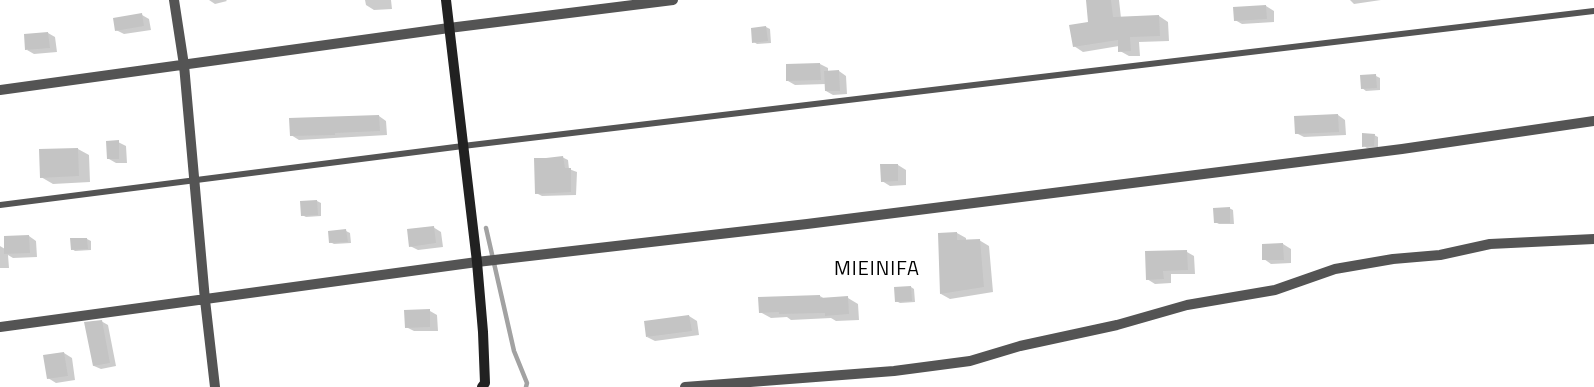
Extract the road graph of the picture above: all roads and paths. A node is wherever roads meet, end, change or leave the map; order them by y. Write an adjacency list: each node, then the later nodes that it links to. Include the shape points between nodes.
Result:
1 (174, 0): 6 (street)
2 (446, 0): 5 (street)
3 (673, 0): 5 (street)
4 (1594, 11): 9 (lane)
5 (449, 28): 6 (street); 9 (street)
6 (184, 65): 7 (street); 10 (street)
7 (0, 90)
8 (1594, 121): 13 (street, via 1373,153)
9 (463, 146): 10 (lane); 13 (street)
10 (194, 179): 11 (lane); 14 (street)
11 (0, 205)
12 (1594, 239): 18 (street, via 1490,244 1440,255 1335,269 1275,290 1187,305 970,361 894,371)
13 (477, 262): 14 (street); 17 (street, via 483,332 485,383)
14 (205, 300): 15 (street); 16 (street)
15 (0, 328)
16 (215, 387)
17 (482, 387)
18 (685, 387)

